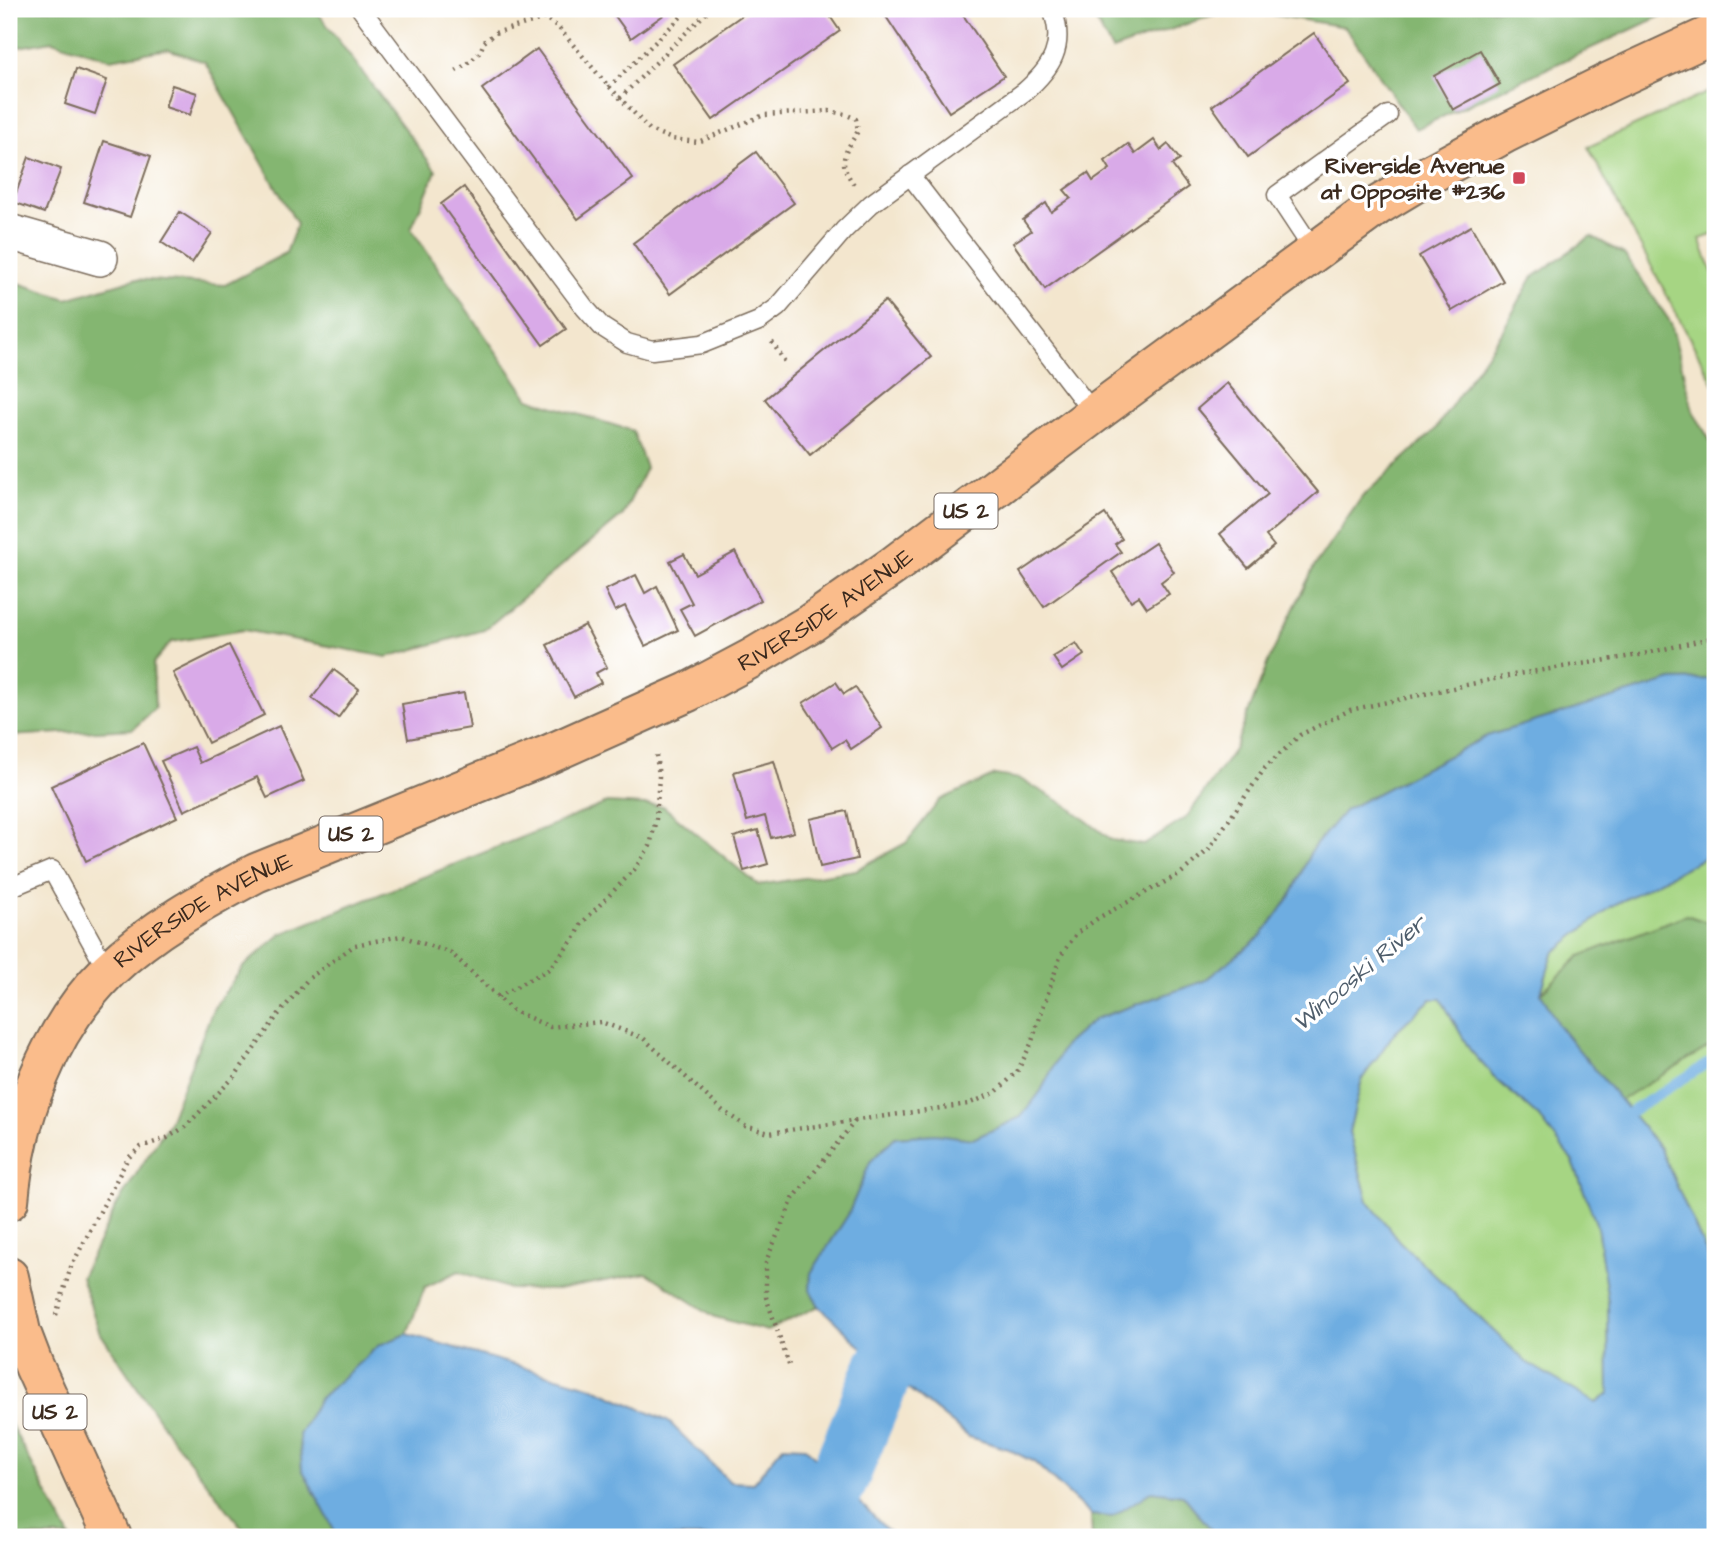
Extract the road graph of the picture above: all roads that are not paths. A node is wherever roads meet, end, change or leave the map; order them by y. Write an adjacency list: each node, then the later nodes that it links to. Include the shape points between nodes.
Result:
1 (361, 9): 5 (lane, via 585,308 602,327 652,350 702,344 759,321 778,307 871,204)
2 (1052, 9): 5 (lane, via 1059,38 1042,77)
3 (1715, 33): 7 (main road, RIVERSIDE AVENUE / US 2, via 1432,173)
4 (1388, 114): 7 (lane, via 1277,195)
5 (910, 176): 9 (lane)
6 (9, 232): 8 (street)
7 (1314, 251): 9 (main road, RIVERSIDE AVENUE / US 2)
8 (100, 258)
9 (1094, 414): 11 (main road, RIVERSIDE AVENUE / US 2, via 893,566 752,658 547,755 256,873 168,925)
10 (9, 888): 11 (lane, via 52,870)
11 (108, 972): 12 (main road, RIVERSIDE AVENUE / US 2, via 65,1026 48,1057 22,1122)
12 (9, 1201)
13 (9, 1277): 14 (main road, US 2, via 30,1355)
14 (112, 1537)

